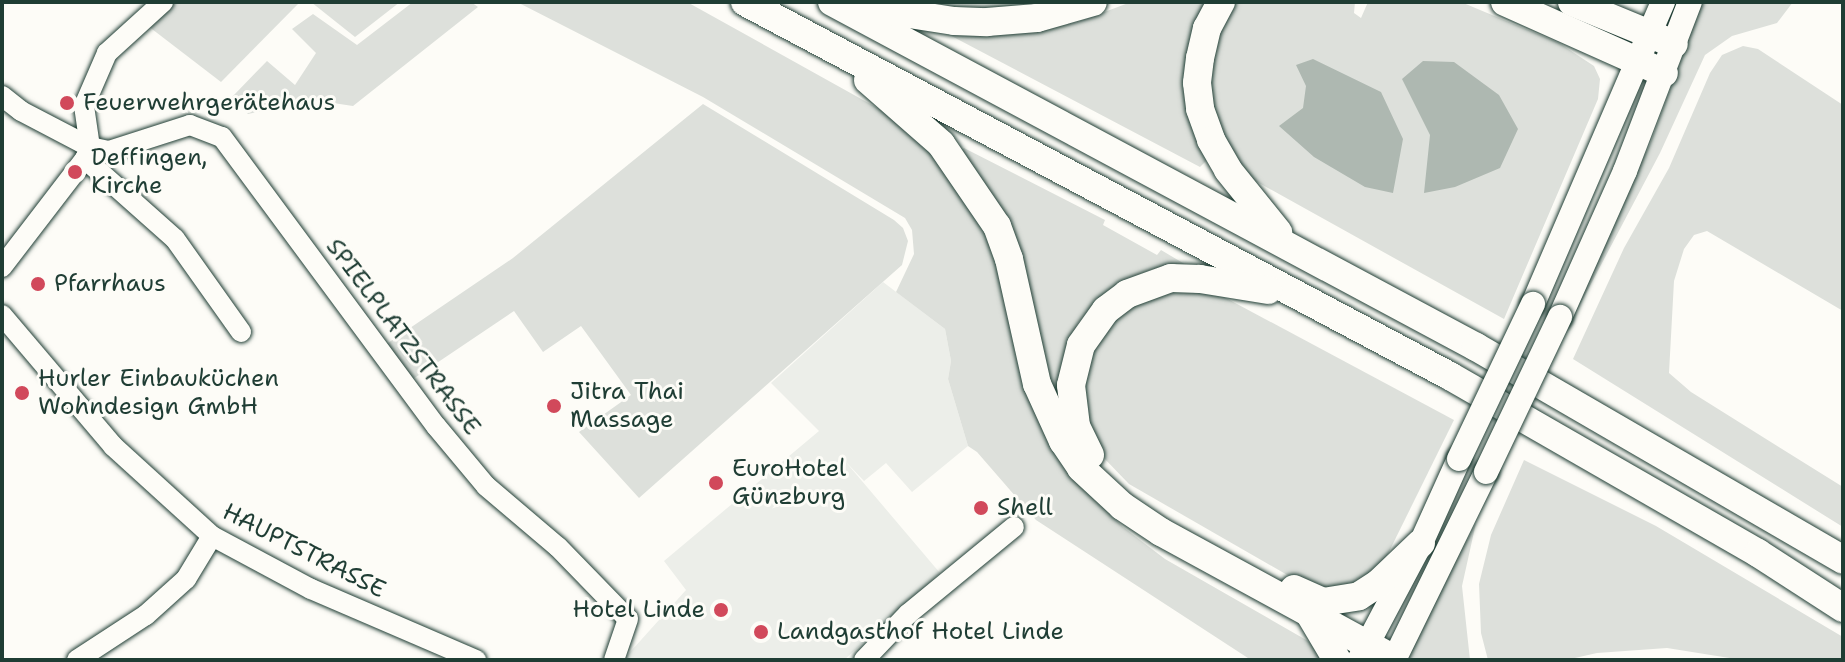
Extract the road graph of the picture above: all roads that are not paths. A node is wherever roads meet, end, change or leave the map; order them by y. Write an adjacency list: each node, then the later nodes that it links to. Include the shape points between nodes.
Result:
1 (163, 2): 16 (street, via 107,53 84,106)
2 (745, 2): 12 (highway)
3 (832, 2): 17 (highway)
4 (838, 2): 5 (highway, via 987,22 1037,18)
5 (1093, 2)
6 (1221, 2): 17 (highway, via 1200,58 1200,109 1228,170)
7 (1505, 2): 13 (highway)
8 (1663, 2): 11 (main road)
9 (1690, 2): 11 (main road)
10 (1598, 5): 11 (highway)
11 (1662, 39): 13 (main road); 14 (main road)
12 (829, 46): 19 (highway); 27 (highway, via 941,144 997,226 1037,384 1081,468 1122,506 1161,532)
13 (1638, 62): 14 (highway); 24 (main road, bridge)
14 (1664, 73): 29 (main road, bridge, via 1560,317)
15 (2, 96): 16 (street)
16 (88, 153): 18 (street); 21 (street, via 175,239); 32 (street, SPIELPLATZSTRASSE, via 190,125 222,137 486,486 558,547 628,619)
17 (1290, 246): 25 (highway, via 1562,395)
18 (2, 267)
19 (1293, 295): 24 (highway, via 1171,278 1127,294 1091,327 1073,368 1072,407 1084,446 1117,486 1323,602 1359,596); 26 (highway, via 1643,485)
20 (2, 315): 23 (street, HAUPTSTRASSE, via 113,446)
21 (241, 332)
22 (1014, 527): 33 (street, via 908,614)
23 (212, 536): 30 (street, via 186,579 146,615); 31 (street, HAUPTSTRASSE, via 311,589)
24 (1421, 543): 28 (main road)
25 (1843, 560)
26 (1843, 608)
27 (1309, 612): 28 (highway); 34 (highway)
28 (1363, 652): 29 (highway)
29 (1394, 659)
30 (77, 660)
31 (476, 660)
32 (614, 660)
33 (864, 660)
34 (1337, 660)

